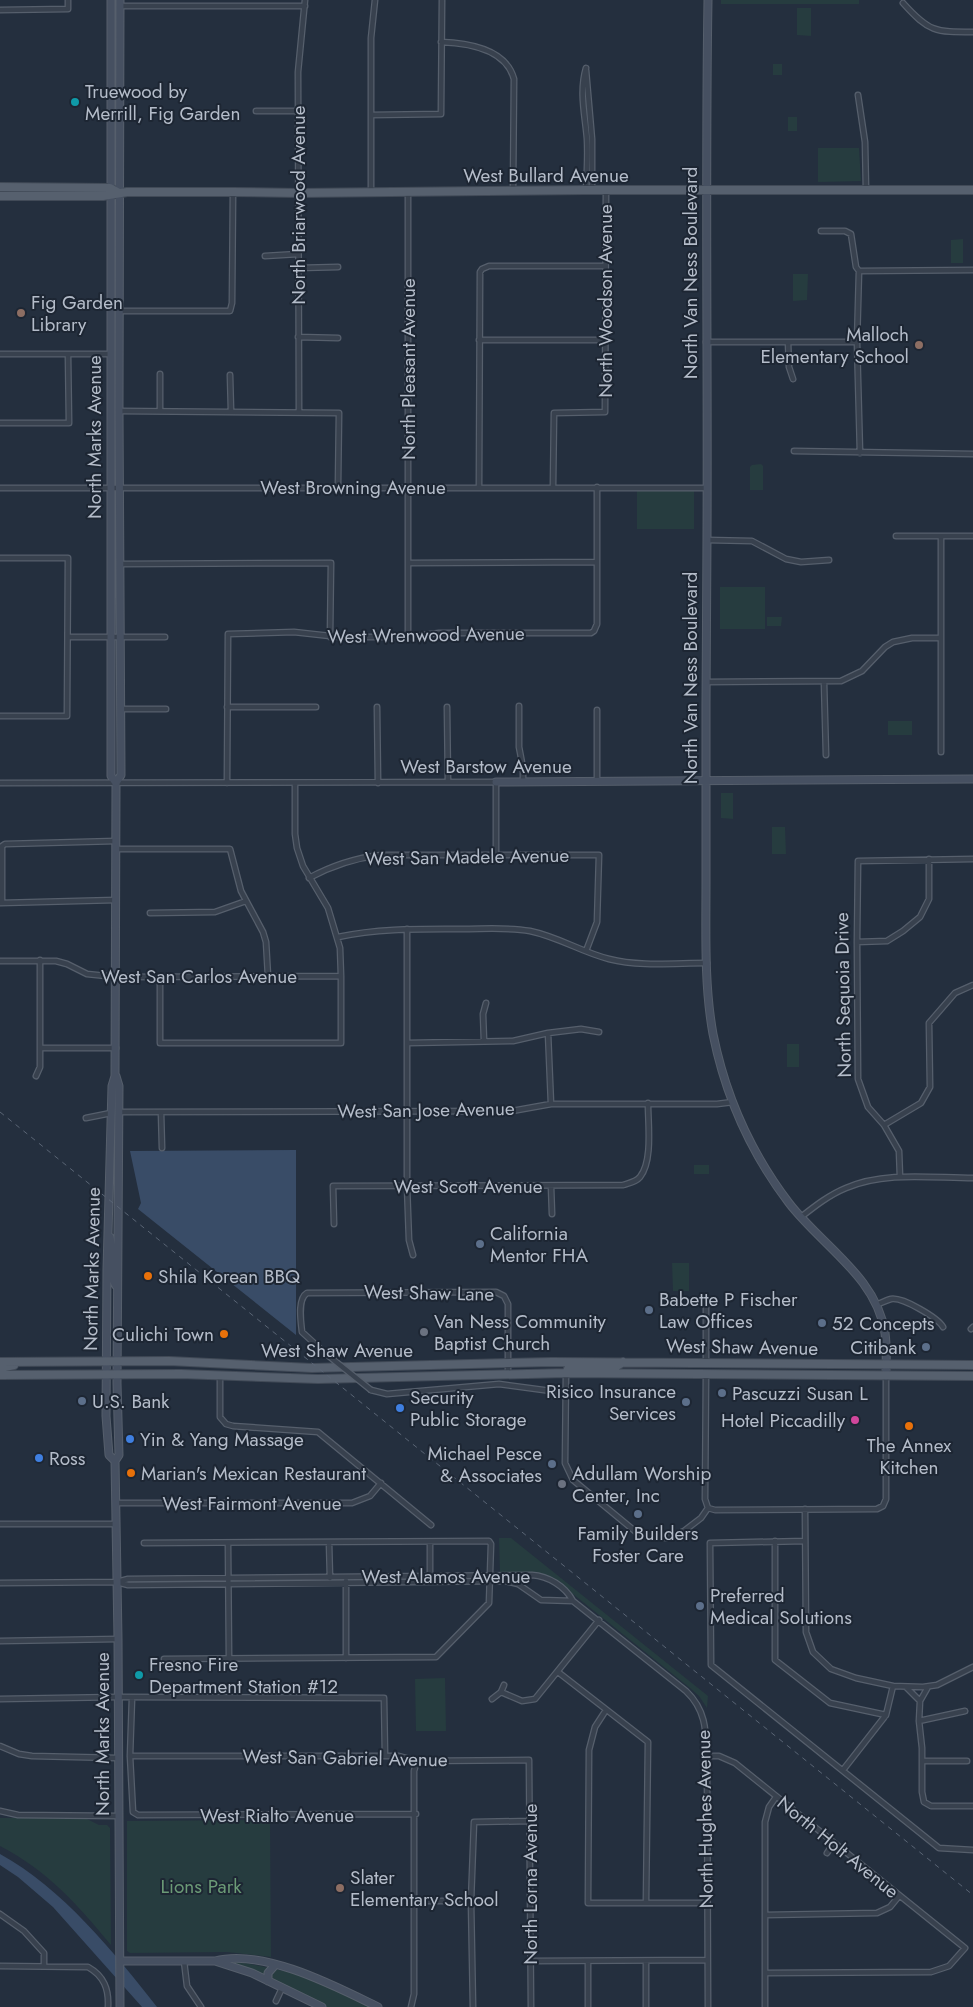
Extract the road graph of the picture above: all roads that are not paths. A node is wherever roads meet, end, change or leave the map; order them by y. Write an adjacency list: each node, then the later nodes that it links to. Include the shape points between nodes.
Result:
1 (68, 0): 9 (street, via 68,10)
2 (111, 0): 12 (main road, North Marks Avenue)
3 (375, 0): 17 (street, via 371,38)
4 (442, 0): 11 (street)
5 (708, 0): 23 (main road, North Van Ness Boulevard)
6 (118, 2): 7 (street); 18 (main road, North Marks Avenue)
7 (305, 3): 16 (street, North Briarwood Avenue, via 298,72)
8 (903, 3): 10 (street, via 933,30)
9 (0, 10)
10 (973, 32)
11 (441, 42): 17 (street, via 441,114); 27 (street, via 463,42 474,46 501,58 512,70)
12 (110, 69): 18 (main road, via 114,76); 28 (main road, North Marks Avenue)
13 (586, 93): 21 (street, North Woodson Avenue)
14 (858, 94): 24 (street, via 865,142)
15 (256, 111): 16 (street)
16 (299, 111): 32 (street, North Briarwood Avenue)
17 (371, 115): 30 (street)
18 (119, 117): 31 (main road, North Marks Avenue)
19 (0, 187): 20 (main road, West Bullard Avenue)
20 (24, 187): 28 (main road, West Bullard Avenue); 34 (main road, via 23,192)
21 (589, 190): 22 (main road, West Bullard Avenue); 27 (main road, West Bullard Avenue)
22 (606, 190): 23 (main road, West Bullard Avenue); 38 (street, North Woodson Avenue)
23 (706, 190): 24 (main road, West Bullard Avenue); 50 (main road, North Van Ness Boulevard)
24 (866, 190): 25 (main road, West Bullard Avenue)
25 (973, 190)
26 (408, 191): 27 (main road, West Bullard Avenue); 30 (main road, West Bullard Avenue); 71 (street, North Pleasant Avenue)
27 (513, 191)
28 (110, 192): 31 (main road, West Bullard Avenue); 34 (main road, West Bullard Avenue); 43 (main road, North Marks Avenue)
29 (233, 192): 31 (main road, West Bullard Avenue); 32 (main road, West Bullard Avenue); 44 (street, via 230,311)
30 (371, 192): 32 (main road, West Bullard Avenue)
31 (119, 193): 44 (main road, North Marks Avenue)
32 (299, 193): 36 (street, North Briarwood Avenue)
33 (0, 194): 34 (main road, West Bullard Avenue)
34 (13, 194)
35 (821, 231): 42 (street, via 851,234)
36 (298, 254): 37 (street); 40 (street, North Briarwood Avenue)
37 (266, 256)
38 (605, 266): 48 (street, via 489,266 482,269 479,274); 49 (street, North Woodson Avenue)
39 (338, 267): 40 (street)
40 (298, 268): 46 (street, North Briarwood Avenue)
41 (973, 270): 42 (street)
42 (859, 271): 52 (street)
43 (110, 296): 45 (main road, via 115,304 115,315); 55 (main road, North Marks Avenue)
44 (120, 311): 45 (main road, North Marks Avenue)
45 (120, 319): 59 (main road, North Marks Avenue)
46 (298, 337): 47 (street); 63 (street, North Briarwood Avenue)
47 (338, 338)
48 (479, 340): 49 (street); 75 (street)
49 (604, 340): 72 (street, North Woodson Avenue, via 605,412 554,413)
50 (706, 342): 51 (street); 76 (main road, North Van Ness Boulevard)
51 (788, 342): 52 (street); 58 (street)
52 (857, 342): 66 (street)
53 (0, 354): 54 (street)
54 (68, 354): 55 (street); 64 (street, via 68,423)
55 (110, 354): 59 (main road, via 115,361 115,381); 68 (main road, North Marks Avenue)
56 (160, 374): 61 (street)
57 (230, 375): 62 (street)
58 (792, 379)
59 (119, 388): 60 (main road, North Marks Avenue)
60 (119, 411): 61 (street); 69 (main road, North Marks Avenue)
61 (160, 411): 62 (street)
62 (231, 411): 63 (street)
63 (299, 411): 70 (street, via 339,412)
64 (0, 423)
65 (794, 452): 66 (street)
66 (860, 453): 67 (street)
67 (973, 454)
68 (110, 487): 69 (street, West Browning Avenue); 74 (street, West Browning Avenue); 87 (main road, North Marks Avenue)
69 (119, 487): 70 (street, West Browning Avenue); 85 (main road, North Marks Avenue)
70 (338, 487): 71 (street, West Browning Avenue)
71 (408, 487): 75 (street, West Browning Avenue); 84 (street, North Pleasant Avenue)
72 (553, 487): 73 (street, West Browning Avenue); 75 (street, West Browning Avenue)
73 (597, 487): 76 (street, West Browning Avenue); 83 (street)
74 (0, 488)
75 (479, 488)
76 (707, 488): 80 (main road, North Van Ness Boulevard)
77 (896, 536): 78 (street)
78 (942, 536): 79 (street); 92 (street)
79 (973, 536)
80 (707, 540): 82 (street, via 752,541 786,559 801,562); 93 (main road, North Van Ness Boulevard)
81 (0, 558): 86 (street, via 68,558)
82 (829, 560)
83 (597, 562): 84 (street); 91 (street, West Wrenwood Avenue, via 597,624 594,632)
84 (408, 563): 91 (street, North Pleasant Avenue)
85 (120, 564): 88 (main road, North Marks Avenue); 90 (street, via 331,563)
86 (68, 637): 87 (street); 103 (street, via 67,716)
87 (110, 637): 88 (street); 113 (main road, North Marks Avenue, via 111,776)
88 (120, 637): 89 (street); 100 (main road, North Marks Avenue)
89 (165, 637)
90 (330, 637): 91 (street, West Wrenwood Avenue); 96 (street, West Wrenwood Avenue, via 294,632 228,634)
91 (408, 637)
92 (941, 638): 94 (street, via 893,642 856,675 841,681); 104 (street)
93 (706, 682): 94 (street); 108 (main road, North Van Ness Boulevard)
94 (824, 682): 105 (street)
95 (519, 706): 111 (street, via 518,747)
96 (228, 707): 97 (street); 114 (street)
97 (316, 707)
98 (378, 707): 116 (street)
99 (447, 707): 109 (street)
100 (121, 709): 101 (street); 113 (main road, North Marks Avenue, via 121,775)
101 (166, 709)
102 (597, 710): 107 (street)
103 (0, 716)
104 (941, 752)
105 (826, 755)
106 (973, 779): 108 (main road, West Barstow Avenue)
107 (597, 781): 108 (main road, West Barstow Avenue); 111 (main road, West Barstow Avenue)
108 (706, 781): 132 (main road, North Van Ness Boulevard)
109 (448, 782): 110 (street, West Barstow Avenue); 116 (street, West Barstow Avenue)
110 (496, 782): 111 (main road, West Barstow Avenue); 118 (street)
111 (524, 782)
112 (0, 783): 113 (street, West Barstow Avenue)
113 (116, 783): 114 (street, West Barstow Avenue); 117 (main road, North Marks Avenue)
114 (227, 783): 115 (street, West Barstow Avenue)
115 (295, 783): 116 (street, West Barstow Avenue); 121 (street, via 296,841)
116 (378, 783)
117 (116, 845): 122 (main road, North Marks Avenue); 123 (street, via 230,849); 124 (street, via 10,842 2,846)
118 (496, 856): 121 (street, West San Madele Avenue, via 381,855 335,865); 129 (street, West San Madele Avenue, via 599,855 597,922)
119 (929, 860): 120 (street); 128 (street, via 929,899 920,917 888,941); 128 (street, North Sequoia Drive, via 858,861)
120 (973, 860)
121 (309, 878): 127 (street, via 328,908)
122 (116, 900): 124 (street); 136 (main road, North Marks Avenue)
123 (246, 901): 125 (street, via 215,912); 133 (street, via 266,942)
124 (1, 903)
125 (150, 913)
126 (407, 929): 127 (street); 129 (street, via 528,931 556,938); 142 (street)
127 (338, 937): 134 (street)
128 (857, 942): 153 (street, North Sequoia Drive, via 858,1079 868,1107)
129 (586, 951): 132 (street, via 606,959 631,963)
130 (40, 960): 131 (street, West San Carlos Avenue); 136 (street, West San Carlos Avenue, via 67,964 87,974); 143 (street)
131 (0, 961)
132 (707, 963): 146 (main road, North Van Ness Boulevard, via 714,1036)
133 (268, 976): 134 (street, West San Carlos Avenue); 135 (street, West San Carlos Avenue)
134 (342, 976): 135 (street, via 341,1043 160,1043)
135 (160, 977): 136 (street, West San Carlos Avenue)
136 (116, 978): 144 (main road, North Marks Avenue)
137 (973, 985): 153 (street, via 955,993 929,1023 930,1087 921,1103)
138 (486, 1003): 141 (street)
139 (599, 1032): 140 (street, via 581,1029)
140 (548, 1033): 141 (street, via 513,1041); 147 (street)
141 (484, 1041): 142 (street)
142 (408, 1043): 150 (street)
143 (40, 1048): 144 (street); 145 (street, via 40,1066)
144 (116, 1048): 151 (main road, North Marks Avenue, via 119,1086)
145 (36, 1076)
146 (733, 1102): 148 (street, West San Jose Avenue); 160 (main road, North Van Ness Boulevard, via 744,1130 774,1183)
147 (551, 1104): 148 (street, West San Jose Avenue); 150 (street, West San Jose Avenue, via 512,1111)
148 (648, 1104): 158 (street, West Scott Avenue, via 648,1158 640,1178 623,1185)
149 (161, 1112): 150 (street, West San Jose Avenue); 151 (street, West San Jose Avenue); 154 (street)
150 (408, 1112): 157 (street)
151 (115, 1113): 152 (street, West San Jose Avenue); 162 (main road, North Marks Avenue); 164 (main road, North Marks Avenue)
152 (86, 1118)
153 (884, 1125): 155 (street, North Sequoia Drive, via 899,1151)
154 (162, 1148)
155 (900, 1177): 156 (street); 160 (street, via 848,1187)
156 (973, 1178)
157 (407, 1186): 158 (street, West Scott Avenue); 161 (street, West Scott Avenue, via 333,1186); 163 (street, via 409,1240)
158 (551, 1186): 159 (street)
159 (552, 1214)
160 (801, 1217): 166 (main road, North Van Ness Boulevard, via 860,1278)
161 (334, 1224)
162 (108, 1227): 164 (main road, via 113,1280); 169 (main road, North Marks Avenue)
163 (413, 1255)
164 (118, 1288): 170 (main road, North Marks Avenue)
165 (706, 1297): 174 (street)
166 (876, 1305): 167 (street, via 892,1299 901,1300 939,1321); 178 (main road, North Van Ness Boulevard, via 885,1333)
167 (943, 1327)
168 (35, 1361): 169 (main road, West Shaw Avenue); 171 (main road, West Shaw Avenue); 177 (main road)
169 (106, 1361): 170 (main road, West Shaw Avenue); 182 (main road, North Marks Avenue)
170 (117, 1361): 172 (main road, West Shaw Avenue, via 186,1361 306,1368); 183 (main road, North Marks Avenue)
171 (0, 1362)
172 (508, 1362): 173 (main road, West Shaw Avenue); 184 (street, West Shaw Lane); 188 (street, West Shaw Lane, bridge, via 508,1304 499,1292 312,1292 304,1295 301,1302 302,1332 371,1390 387,1394 499,1384)
173 (623, 1362): 174 (main road, West Shaw Avenue); 179 (main road, via 615,1367 570,1367)
174 (706, 1363): 175 (main road, West Shaw Avenue); 180 (main road, via 700,1369 658,1368)
175 (782, 1363): 178 (main road, West Shaw Avenue); 185 (main road, via 754,1368 712,1368)
176 (973, 1365): 178 (main road, West Shaw Avenue)
177 (0, 1368)
178 (887, 1371): 185 (main road, West Shaw Avenue); 187 (main road, West Shaw Avenue); 193 (street, via 886,1499 883,1506 877,1509)
179 (566, 1373): 180 (main road, West Shaw Avenue); 184 (main road, West Shaw Avenue); 188 (street)
180 (632, 1373): 185 (main road, West Shaw Avenue)
181 (0, 1374): 182 (main road, West Shaw Avenue)
182 (106, 1374): 183 (main road, West Shaw Avenue); 189 (main road, North Marks Avenue, via 109,1455)
183 (117, 1374): 186 (main road, West Shaw Avenue); 189 (main road, North Marks Avenue, via 119,1455)
184 (508, 1374): 186 (main road, West Shaw Avenue, via 345,1379)
185 (706, 1374): 192 (street, via 705,1499)
186 (220, 1376): 190 (street, via 220,1417 226,1424 318,1432)
187 (973, 1376)
188 (566, 1394): 192 (street, via 566,1463 570,1476 636,1532 653,1538 667,1538 684,1531)
189 (115, 1461): 191 (main road, North Marks Avenue)
190 (381, 1483): 191 (street, West Fairmont Avenue, via 370,1496 352,1503); 196 (street)
191 (116, 1503): 195 (main road, North Marks Avenue)
192 (708, 1508): 193 (street)
193 (804, 1509): 198 (street)
194 (0, 1524): 195 (street)
195 (116, 1524): 209 (main road, North Marks Avenue)
196 (432, 1525)
197 (775, 1541): 198 (street); 235 (street, via 775,1660 830,1703); 246 (street, via 710,1543 710,1662)
198 (805, 1541): 224 (street, via 806,1632 814,1652 831,1669)
199 (329, 1542): 200 (street); 202 (street); 206 (street)
200 (430, 1542): 207 (street); 208 (street, via 489,1541)
201 (144, 1543): 202 (street)
202 (228, 1543): 205 (street)
203 (346, 1576): 206 (street, West Alamos Avenue); 207 (street, West Alamos Avenue); 210 (street)
204 (519, 1576): 208 (street, West Alamos Avenue); 213 (street); 214 (street, West Alamos Avenue, via 550,1580 570,1595)
205 (228, 1577): 206 (street, West Alamos Avenue); 209 (street, West Alamos Avenue, via 128,1579); 212 (street)
206 (330, 1579): 210 (street, West Alamos Avenue); 212 (street, West Alamos Avenue)
207 (430, 1579): 208 (street, West Alamos Avenue); 210 (street, West Alamos Avenue)
208 (490, 1579): 213 (street, West Alamos Avenue); 218 (street, via 488,1604 436,1658)
209 (117, 1582): 211 (street, West Alamos Avenue); 212 (street, West Alamos Avenue, via 128,1585); 216 (main road, North Marks Avenue)
210 (346, 1582): 218 (street)
211 (0, 1583)
212 (229, 1584): 220 (street)
213 (518, 1584): 214 (street, West Alamos Avenue, via 541,1600)
214 (573, 1602): 215 (street, North Hughes Avenue)
215 (599, 1620): 222 (street); 240 (street, North Hughes Avenue, via 692,1696 706,1725)
216 (118, 1639): 217 (street); 228 (main road, North Marks Avenue)
217 (0, 1641)
218 (346, 1658): 220 (street)
219 (164, 1659): 220 (street)
220 (230, 1659)
221 (973, 1667): 226 (street)
222 (558, 1672): 227 (street, via 536,1699 522,1701); 233 (street)
223 (504, 1685): 227 (street)
224 (893, 1686): 225 (street); 235 (street)
225 (905, 1686): 226 (street); 232 (street)
226 (928, 1687): 232 (street)
227 (501, 1692): 231 (street)
228 (118, 1698): 229 (street); 230 (street); 241 (main road, North Marks Avenue)
229 (132, 1698): 238 (street, North Marks Avenue); 239 (street, via 384,1698)
230 (0, 1699)
231 (492, 1700)
232 (920, 1701): 236 (street)
233 (606, 1710): 261 (street, via 648,1742); 261 (street, via 595,1727 589,1750 588,1902)
234 (965, 1711): 236 (street)
235 (886, 1715): 246 (street)
236 (919, 1721): 244 (street)
237 (0, 1746): 241 (street, via 32,1756)
238 (130, 1756): 239 (street, West San Gabriel Avenue); 252 (street, North Marks Avenue, via 133,1812)
239 (385, 1756): 243 (street, West San Gabriel Avenue)
240 (707, 1756): 247 (street, North Holt Avenue, via 718,1756 735,1763); 260 (street, North Hughes Avenue)
241 (117, 1758): 251 (main road, North Marks Avenue)
242 (529, 1760): 243 (street, West San Gabriel Avenue); 253 (street, North Lorna Avenue)
243 (417, 1761): 250 (street, via 414,1771)
244 (922, 1761): 245 (street); 248 (street, via 924,1802 931,1806)
245 (967, 1761)
246 (843, 1770): 255 (street, via 939,1848)
247 (776, 1797): 254 (street, North Holt Avenue); 263 (street, via 765,1822)
248 (973, 1806)
249 (0, 1811): 251 (street, via 18,1815)
250 (416, 1814): 252 (street, West Rialto Avenue); 258 (street)
251 (119, 1816): 265 (main road, North Marks Avenue)
252 (138, 1816)
253 (530, 1821): 259 (street, via 474,1822); 268 (street, North Lorna Avenue)
254 (834, 1843): 256 (street); 257 (street, North Holt Avenue)
255 (973, 1850)
256 (827, 1853)
257 (899, 1896): 263 (street, via 890,1907 877,1913); 274 (street, North Holt Avenue, via 965,1948 949,1966 931,1972)
258 (414, 1901): 259 (street); 283 (street, via 414,1994)
259 (471, 1901): 284 (street)
260 (706, 1902): 261 (street); 264 (street, North Hughes Avenue)
261 (646, 1903)
262 (0, 1914): 273 (street, via 24,1931 44,1953)
263 (765, 1915): 274 (street)
264 (706, 1960): 269 (street); 288 (street, North Hughes Avenue)
265 (120, 1961): 266 (main road); 279 (main road, North Marks Avenue)
266 (184, 1961): 267 (main road); 280 (street, via 187,1986)
267 (215, 1961): 271 (main road, via 242,1959); 275 (main road)
268 (531, 1961): 270 (street); 285 (street, North Lorna Avenue)
269 (646, 1961): 270 (street); 287 (street)
270 (588, 1962): 286 (street)
271 (275, 1965): 275 (main road, via 268,1973); 282 (main road, via 319,1978)
272 (0, 1966): 273 (street)
273 (44, 1966): 278 (street, via 91,1969 105,1984)
274 (765, 1973): 289 (street)
275 (268, 1980): 276 (main road)
276 (282, 1988): 277 (street); 281 (main road)
277 (276, 2001)
278 (108, 2007)
279 (120, 2007)
280 (201, 2007)
281 (322, 2007)
282 (378, 2007)
283 (411, 2007)
284 (473, 2007)
285 (531, 2007)
286 (588, 2007)
287 (646, 2007)
288 (708, 2007)
289 (765, 2007)

